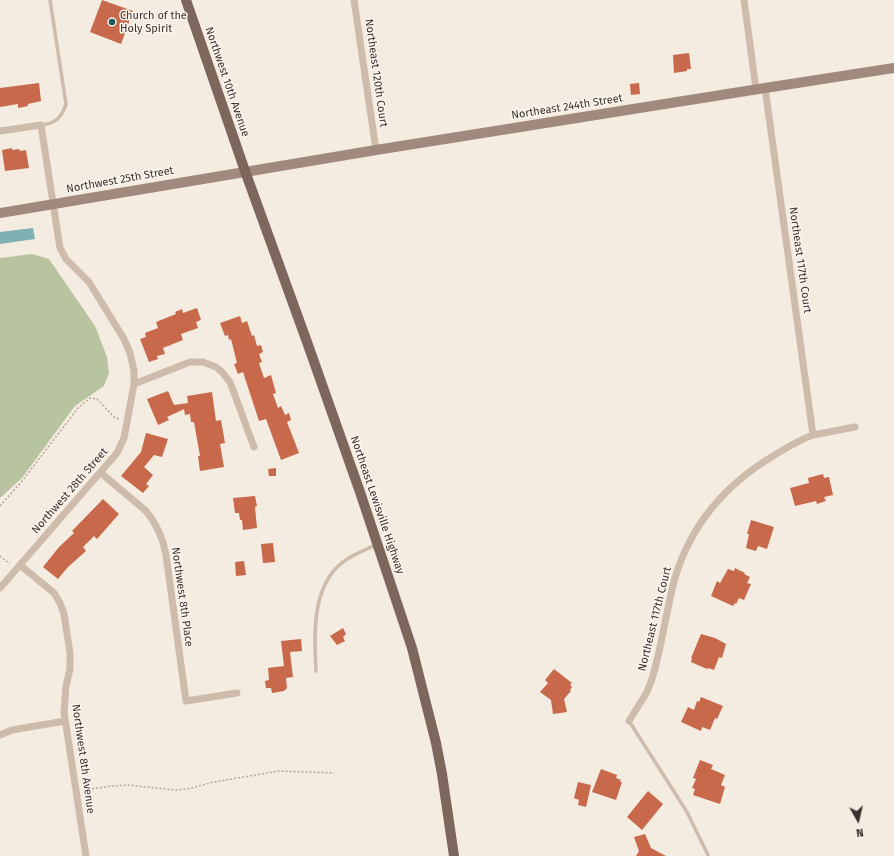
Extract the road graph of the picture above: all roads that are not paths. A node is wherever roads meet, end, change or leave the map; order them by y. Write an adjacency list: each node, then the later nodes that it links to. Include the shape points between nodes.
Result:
1 (50, 0): 7 (lane, via 66,104 55,122)
2 (186, 0): 10 (main road, Northwest 10th Avenue)
3 (354, 0): 9 (street, Northeast 120th Court)
4 (744, 0): 6 (street, Northeast 117th Court)
5 (894, 68): 6 (street, Northeast 244th Street)
6 (760, 88): 9 (street, Northeast 244th Street); 15 (street, Northeast 117th Court)
7 (41, 125): 8 (street); 11 (street, Northwest 28th Street)
8 (0, 131)
9 (376, 150): 10 (street, Northeast 244th Street)
10 (245, 171): 11 (street, Northwest 25th Street); 18 (main road, Northeast Lewisville Highway)
11 (54, 203): 12 (street, Northwest 25th Street); 13 (street, Northwest 28th Street, via 63,255 89,282 124,339 132,361)
12 (0, 212)
13 (134, 384): 16 (street, via 190,362 210,364 221,371 230,382); 17 (street, Northwest 28th Street, via 124,438 117,454)
14 (855, 427): 15 (street, Northeast 117th Court)
15 (813, 435): 23 (street, Northeast 117th Court, via 787,447 739,479 717,501 698,527 676,577 652,679)
16 (254, 447)
17 (101, 473): 19 (street, Northwest 28th Street); 22 (street, Northwest 8th Place, via 146,511 162,536 186,701)
18 (378, 544): 21 (lane, via 348,558 337,567 325,585 314,633); 28 (main road, Northeast Lewisville Highway, via 412,648 429,711 442,774)
19 (18, 567): 20 (street, Northwest 28th Street); 24 (street, Northwest 8th Avenue, via 54,593 64,614 70,653 70,669 64,698)
20 (0, 588)
21 (316, 671)
22 (237, 694)
23 (629, 721): 26 (lane, via 687,812)
24 (65, 722): 25 (street, via 12,730); 27 (street, Northwest 8th Avenue)
25 (0, 735)
26 (708, 854)
27 (86, 856)
28 (454, 856)

